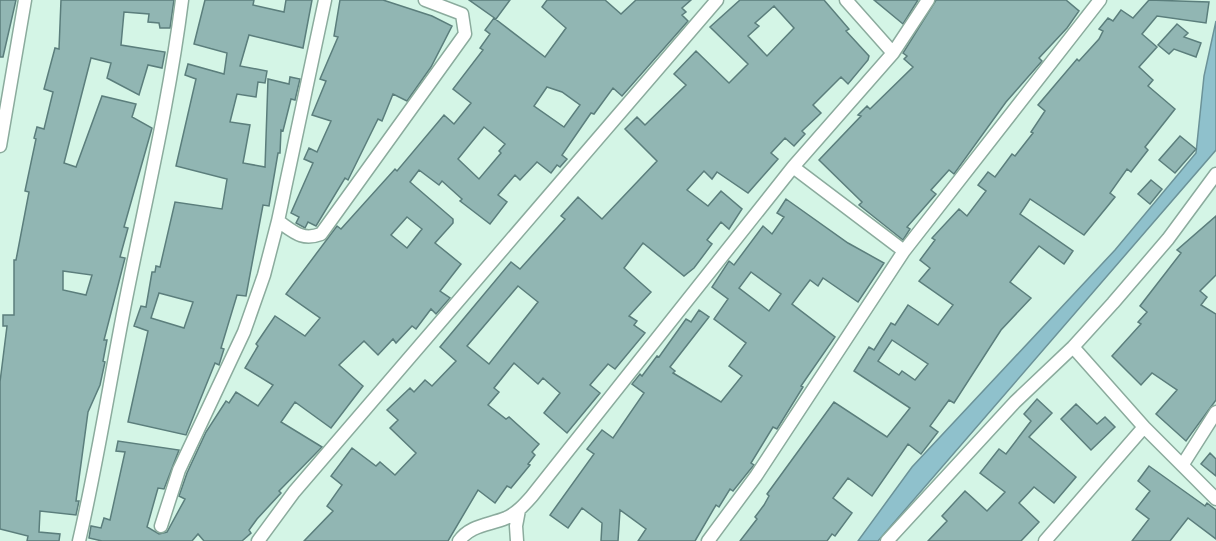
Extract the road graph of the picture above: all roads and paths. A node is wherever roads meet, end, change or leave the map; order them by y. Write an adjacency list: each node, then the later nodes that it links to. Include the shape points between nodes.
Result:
1 (25, 0): 10 (street)
2 (182, 0): 22 (street, via 161,130)
3 (325, 0): 13 (street)
4 (425, 0): 13 (street, via 462,15 465,34 321,234 301,237)
5 (717, 0): 23 (street, via 294,492)
6 (846, 0): 9 (street)
7 (928, 0): 9 (street)
8 (1100, 0): 14 (street)
9 (893, 53): 11 (street)
10 (0, 146)
11 (792, 167): 14 (street); 20 (street)
12 (1216, 174): 15 (street, via 1168,238)
13 (278, 221): 21 (street, via 244,332 179,470)
14 (904, 251): 26 (street, via 756,476)
15 (1073, 347): 17 (street); 27 (street, via 1016,402)
16 (1216, 412): 18 (street)
17 (1144, 427): 18 (street); 28 (street)
18 (1183, 464): 19 (street)
19 (1216, 499)
20 (519, 510): 24 (street, via 507,518 478,525); 25 (street)
21 (161, 526)
22 (79, 541)
23 (258, 541)
24 (459, 541)
25 (517, 541)
26 (708, 541)
27 (887, 541)
28 (1046, 541)

